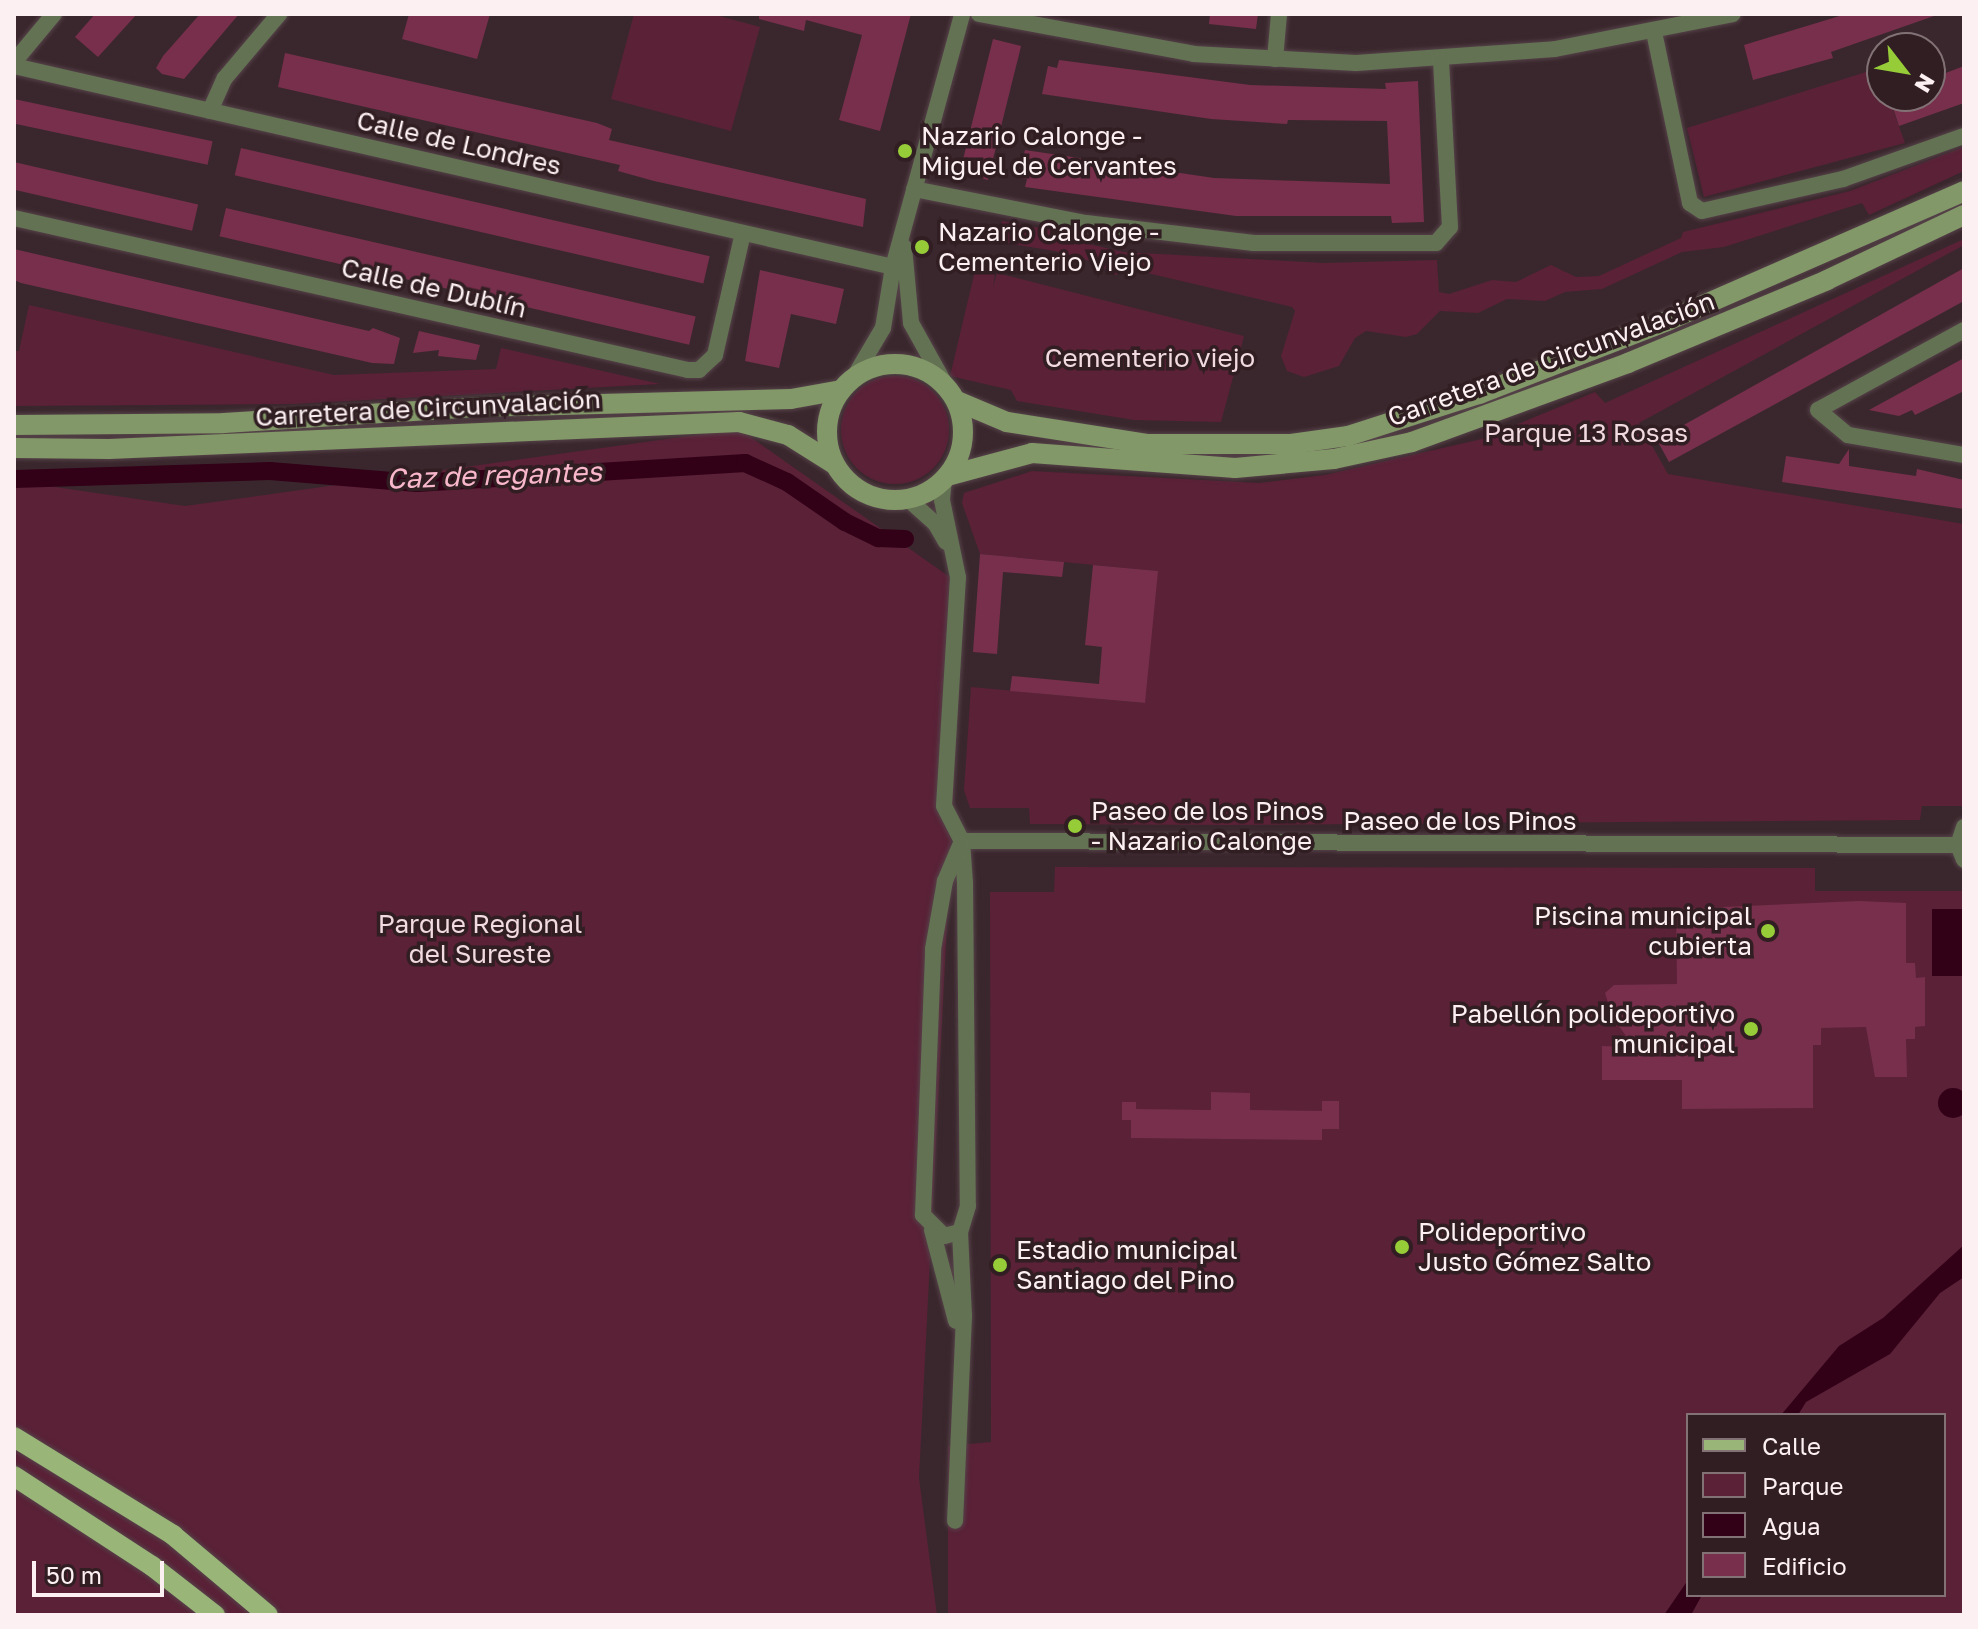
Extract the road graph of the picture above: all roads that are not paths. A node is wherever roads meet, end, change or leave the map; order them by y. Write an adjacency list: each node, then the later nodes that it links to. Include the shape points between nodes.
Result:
1 (54, 14): 10 (street)
2 (279, 14): 11 (street, via 225,78)
3 (962, 14): 13 (street)
4 (979, 14): 8 (street, via 1139,46)
5 (1279, 14): 8 (street)
6 (1733, 14): 7 (street)
7 (1654, 32): 9 (street); 12 (street, via 1690,203 1702,211 1843,179)
8 (1275, 59): 9 (street)
9 (1441, 61): 13 (street, via 1450,227 1436,243 1254,243 1086,223)
10 (14, 64): 11 (street, Calle de Londres)
11 (210, 111): 17 (street, Calle de Londres)
12 (1964, 136)
13 (914, 189): 18 (street)
14 (1964, 191): 22 (main road, Carretera de Circunvalación, via 1667,321 1479,394 1348,436 1291,444 1148,444 1007,422)
15 (1964, 215): 27 (main road, Carretera de Circunvalación, via 1827,280 1642,357 1412,442 1334,459 1235,468 1032,453)
16 (14, 218): 17 (street, Calle de Dublín, via 688,370 699,370 715,355)
17 (743, 233): 19 (street, Calle de Londres)
18 (903, 235): 19 (street); 22 (street, via 911,323)
19 (893, 267): 21 (street, via 883,328)
20 (1964, 330): 25 (street, via 1818,410 1848,435)
21 (847, 383): 22 (main road, via 894,363 922,368); 23 (main road, Carretera de Circunvalación, via 791,399 481,407 224,423); 26 (main road, via 827,426)
22 (951, 393): 27 (main road, via 964,434)
23 (14, 425)
24 (14, 448): 26 (main road, Carretera de Circunvalación, via 109,449 739,422 788,435)
25 (1964, 455)
26 (834, 464): 28 (main road, via 865,494)
27 (946, 478): 28 (main road); 29 (street, via 942,500)
28 (908, 499): 29 (street, via 935,523)
29 (956, 561): 31 (street, via 944,806)
30 (1964, 827): 32 (street, Paseo de los Pinos)
31 (962, 841): 32 (street, Paseo de los Pinos); 33 (street, via 945,881 929,989 923,1215); 34 (street, via 968,1206)
32 (1961, 852)
33 (932, 1230): 34 (street, via 944,1236); 35 (street)
34 (960, 1232): 35 (street)
35 (961, 1337): 38 (street)
36 (14, 1437): 40 (main road, via 173,1535)
37 (14, 1476): 39 (main road, via 152,1566)
38 (955, 1521)
39 (215, 1615)
40 (268, 1615)

